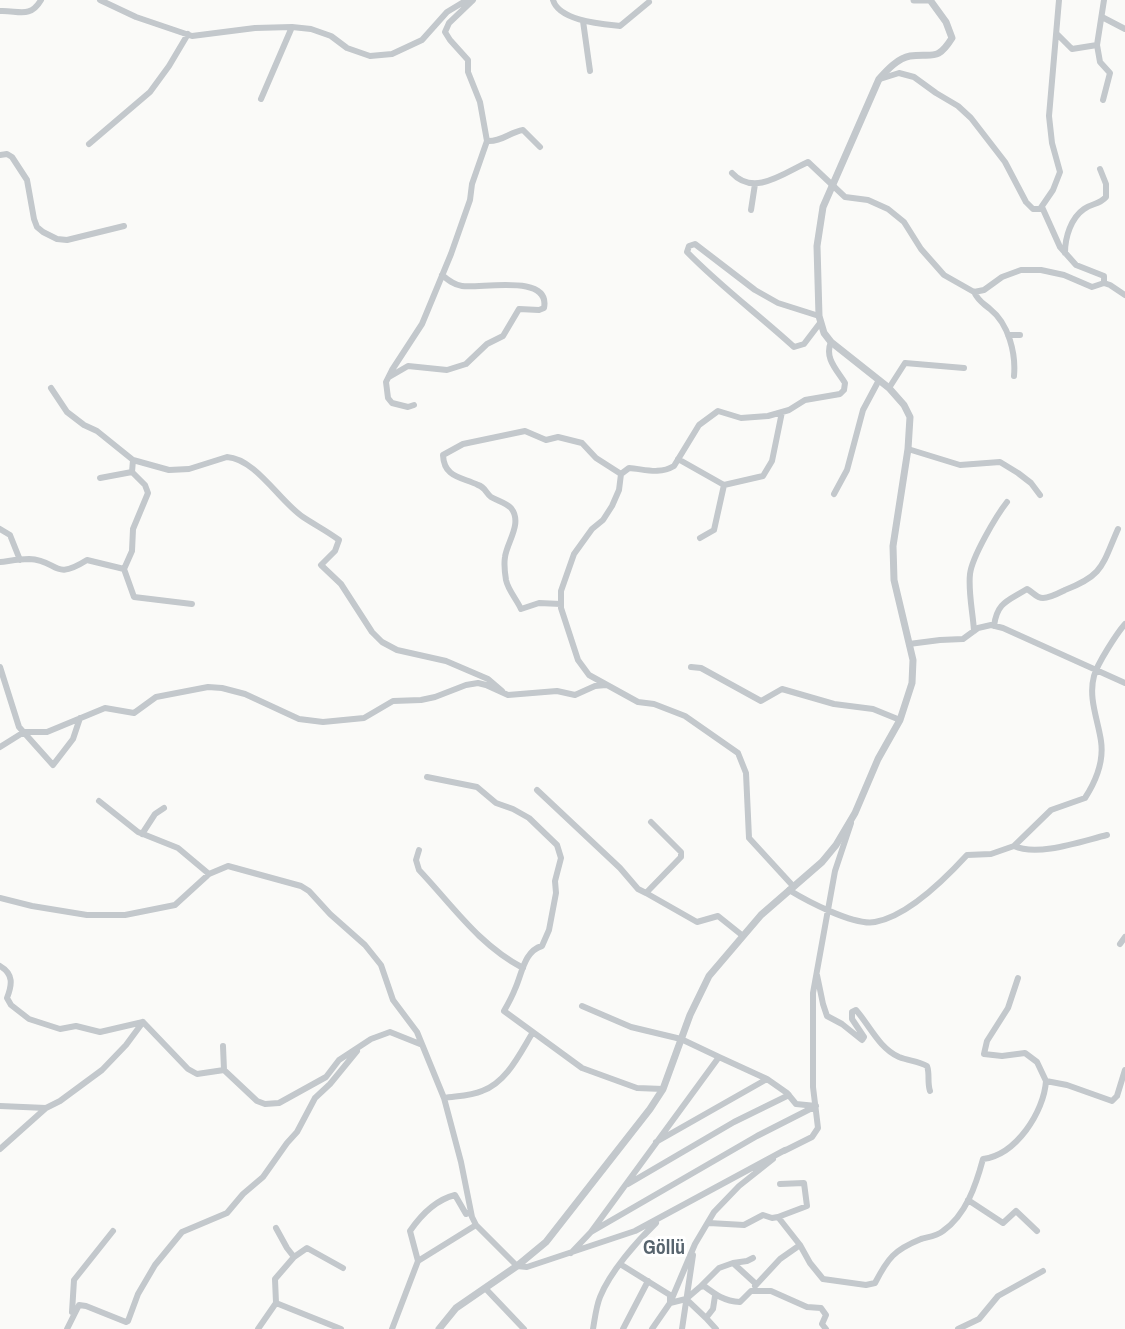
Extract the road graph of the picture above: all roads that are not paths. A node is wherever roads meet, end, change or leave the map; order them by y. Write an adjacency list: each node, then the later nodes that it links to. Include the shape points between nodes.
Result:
1 (41, 0): 11 (street, via 28,12)
2 (100, 0): 16 (street)
3 (467, 0): 14 (street, via 447,12 422,40 392,54 359,54 331,36)
4 (473, 0): 23 (street, via 445,32 468,60)
5 (554, 0): 13 (street, via 567,14)
6 (914, 0): 7 (street)
7 (930, 0): 20 (street, via 952,38 944,51 931,56 908,56 888,68)
8 (1059, 0): 17 (street)
9 (1104, 0): 12 (street)
10 (649, 3): 13 (street, via 620,26)
11 (0, 11)
12 (1102, 17): 15 (street); 18 (street)
13 (583, 21): 19 (street)
14 (292, 27): 16 (street); 21 (street)
15 (1125, 29)
16 (188, 34): 24 (street, via 150,92)
17 (1058, 34): 18 (street, via 1072,49); 31 (street, via 1049,116 1060,172)
18 (1097, 45): 22 (street, via 1100,62 1110,73)
19 (590, 71)
20 (879, 79): 30 (street); 31 (street, via 899,73 914,77 958,106 1005,162 1026,202 1033,209)
21 (261, 99)
22 (1103, 100)
23 (487, 141): 25 (street, via 495,142 523,130); 35 (street)
24 (89, 144)
25 (540, 147)
26 (0, 155): 33 (street, via 12,157 27,180 34,219 43,232 67,240)
27 (1100, 169): 34 (street, via 1106,197 1084,209 1073,222)
28 (732, 173): 29 (street)
29 (755, 184): 30 (street, via 808,162); 32 (street)
30 (832, 186): 37 (street, via 845,197 868,200 888,209 904,222 944,275); 39 (street, via 823,207 817,246)
31 (1042, 207): 34 (street)
32 (751, 210)
33 (124, 226)
34 (1065, 254): 36 (street, via 1076,265 1104,276)
35 (442, 275): 45 (street, via 423,324); 45 (street, via 463,286 526,285 543,296 544,308 519,309 503,336 487,344 466,364 447,370 408,366)
36 (1104, 283): 37 (street, via 1092,287 1064,275 1021,270); 38 (street)
37 (974, 292): 40 (street)
38 (1125, 295)
39 (820, 320): 39 (street, via 804,344 794,347 710,276 687,252 689,246 695,244 778,303); 42 (street)
40 (1008, 335): 41 (street); 44 (street)
41 (1020, 335)
42 (831, 342): 46 (street); 50 (street, via 830,362 845,383 844,390 805,400)
43 (964, 368): 48 (street, via 905,363)
44 (1014, 376)
45 (388, 378): 49 (street, via 386,391 392,403)
46 (879, 380): 48 (street); 58 (street, via 863,410 847,470)
47 (51, 388): 53 (street, via 67,412)
48 (889, 388): 51 (street, via 910,417)
49 (414, 405)
50 (782, 412): 52 (street, via 746,418 718,411 699,425); 57 (street, via 772,461 764,476)
51 (908, 449): 59 (street, via 960,465 1000,462 1031,483); 72 (street, via 893,546 894,580)
52 (678, 459): 55 (street, via 670,469 650,472 628,468); 57 (street)
53 (133, 460): 54 (street); 78 (street, via 169,470 189,469 233,457 261,475 302,516 339,540 335,551 321,565 341,584 382,642 397,650 446,661 488,679)
54 (132, 472): 56 (street); 66 (street, via 148,493 133,529 132,551)
55 (621, 474): 68 (street, via 612,506 574,554 561,591); 68 (street, via 596,458 582,442 558,437 546,440 525,431 463,444 443,455 450,473 485,488 516,515 505,557 506,582 522,609 539,603)
56 (100, 478)
57 (724, 485): 63 (street, via 714,530)
58 (834, 494)
59 (1040, 495)
60 (1007, 502): 71 (street, via 970,572)
61 (0, 529): 64 (street, via 10,535)
62 (1118, 529): 70 (street, via 1093,577 1044,599 1027,589 1002,605 996,612)
63 (700, 538)
64 (20, 560): 65 (street); 66 (street, via 41,561 63,571 87,560)
65 (0, 562)
66 (123, 568): 67 (street, via 134,597)
67 (192, 604)
68 (561, 604): 77 (street, via 578,660 589,675)
69 (1125, 624): 75 (street)
70 (994, 626): 71 (street); 75 (street)
71 (975, 631): 72 (street, via 963,639)
72 (909, 644): 80 (street, via 912,683)
73 (0, 667): 81 (street)
74 (691, 667): 80 (street, via 701,668 761,701 782,689 834,704 873,709)
75 (1096, 671): 76 (street); 91 (street, via 1093,712 1102,754 1094,783 1085,798 1051,810)
76 (1125, 682)
77 (608, 685): 78 (street, via 576,695 557,691); 94 (street, via 638,702 685,716 738,753 746,773 749,838)
78 (508, 695): 79 (street, via 486,685 466,684 435,697 393,701 364,718 323,722 299,719 245,694 208,687 156,697 134,713 105,708)
79 (80, 718): 81 (street, via 47,732); 81 (street, via 74,739 52,765)
80 (900, 720): 87 (street)
81 (24, 732): 82 (street)
82 (0, 747)
83 (427, 777): 102 (street, via 477,787 496,803 529,818 557,845 561,858 549,930 542,946 528,957)
84 (537, 790): 95 (street)
85 (99, 801): 89 (street)
86 (164, 808): 89 (street)
87 (855, 813): 94 (street, via 836,845); 97 (street, via 835,871)
88 (651, 822): 95 (street, via 681,852 681,857)
89 (142, 834): 93 (street, via 178,848)
90 (1107, 835): 91 (street, via 1057,847 1023,850)
91 (1014, 846): 97 (street, via 991,854 967,855 938,886 894,916 873,923 845,918)
92 (419, 850): 102 (street, via 419,870 472,931 502,957)
93 (209, 874): 96 (street, via 175,905 124,915 87,915); 109 (street, via 228,866 309,891 381,965 393,1000 417,1032)
94 (791, 888): 97 (street, via 809,902); 98 (street)
95 (646, 893): 98 (street, via 697,922 718,916)
96 (0, 898)
97 (829, 910): 103 (street)
98 (743, 936): 108 (street, via 709,976)
99 (1125, 937): 100 (street)
100 (1120, 944)
101 (0, 966): 106 (street, via 11,976 7,998 29,1019 60,1029 76,1026 100,1032)
102 (523, 968): 107 (street, via 504,1011)
103 (816, 968): 118 (street, via 827,1016 862,1040 864,1037 852,1019 856,1010 886,1049 927,1066); 122 (street)
104 (1018, 978): 116 (street, via 1008,1008 987,1041 984,1054 1025,1053 1037,1062)
105 (582, 1006): 108 (street, via 631,1026)
106 (143, 1022): 113 (street, via 196,1074); 123 (street, via 102,1070)
107 (533, 1032): 117 (street, via 582,1068 637,1088); 120 (street, via 496,1084 481,1092)
108 (681, 1039): 112 (street); 117 (street)
109 (420, 1044): 111 (street, via 390,1032); 120 (street)
110 (223, 1046): 113 (street)
111 (357, 1047): 113 (street, via 339,1060 326,1077 279,1103 256,1101); 159 (street, via 315,1098 297,1132 263,1177 227,1213 182,1232 155,1265 138,1294 129,1321 79,1305)
112 (719, 1057): 115 (street); 124 (street)
113 (224, 1070)
114 (1125, 1070): 116 (street, via 1112,1101)
115 (767, 1078): 119 (street); 124 (street)
116 (1046, 1081): 129 (street, via 1045,1094 1031,1124 1008,1149 994,1158 983,1159)
117 (663, 1089): 147 (street, via 557,1229)
118 (930, 1091)
119 (789, 1095): 122 (street, via 796,1104); 128 (street, via 734,1122)
120 (444, 1098): 130 (street)
121 (0, 1106): 123 (street)
122 (816, 1106): 126 (street, via 818,1128 812,1137); 138 (street)
123 (46, 1108): 125 (street)
124 (655, 1142): 128 (street)
125 (0, 1149)
126 (785, 1150): 132 (street); 133 (street, via 739,1186 714,1212)
127 (780, 1184): 131 (street, via 804,1183 807,1206)
128 (625, 1186): 138 (street)
129 (968, 1200): 137 (street, via 1003,1223 1016,1211); 140 (street, via 941,1233 891,1256 875,1283 823,1279)
130 (470, 1212): 134 (street); 144 (street, via 466,1214 454,1195 421,1215 410,1231)
131 (778, 1217): 133 (street, via 763,1215 744,1225); 140 (street)
132 (661, 1218): 141 (street); 146 (street)
133 (709, 1223): 139 (street)
134 (476, 1225): 144 (street); 147 (street)
135 (276, 1228): 142 (street)
136 (113, 1231): 159 (street, via 74,1280)
137 (1037, 1231)
138 (591, 1232): 141 (street)
139 (695, 1244): 156 (street); 158 (street)
140 (800, 1245): 151 (street)
141 (570, 1254): 147 (street)
142 (294, 1257): 148 (street, via 307,1248); 157 (street, via 275,1279)
143 (753, 1258): 145 (street)
144 (418, 1261): 164 (street)
145 (733, 1263): 151 (street); 152 (street, via 719,1268)
146 (620, 1264): 150 (street); 167 (street, via 599,1300)
147 (518, 1266): 153 (street)
148 (343, 1268)
149 (1043, 1271): 173 (street, via 998,1296 979,1319)
150 (648, 1281): 158 (street, via 670,1295); 168 (street)
151 (756, 1284): 154 (street)
152 (700, 1287): 155 (street); 156 (street)
153 (485, 1288): 165 (street, via 456,1308); 166 (street)
154 (751, 1291): 155 (street, via 740,1302); 172 (street, via 771,1291 807,1307 821,1308 826,1315 822,1324)
155 (715, 1296): 160 (street, via 713,1310)
156 (686, 1299): 158 (street); 160 (street); 170 (street)
157 (276, 1303): 162 (street); 163 (street)
158 (670, 1303): 169 (street)
159 (72, 1317): 161 (street)
160 (706, 1318): 171 (street)
161 (67, 1329)
162 (258, 1329)
163 (340, 1329)
164 (392, 1329)
165 (440, 1329)
166 (524, 1329)
167 (593, 1329)
168 (623, 1329)
169 (652, 1329)
170 (682, 1329)
171 (716, 1329)
172 (826, 1329)
173 (958, 1329)

